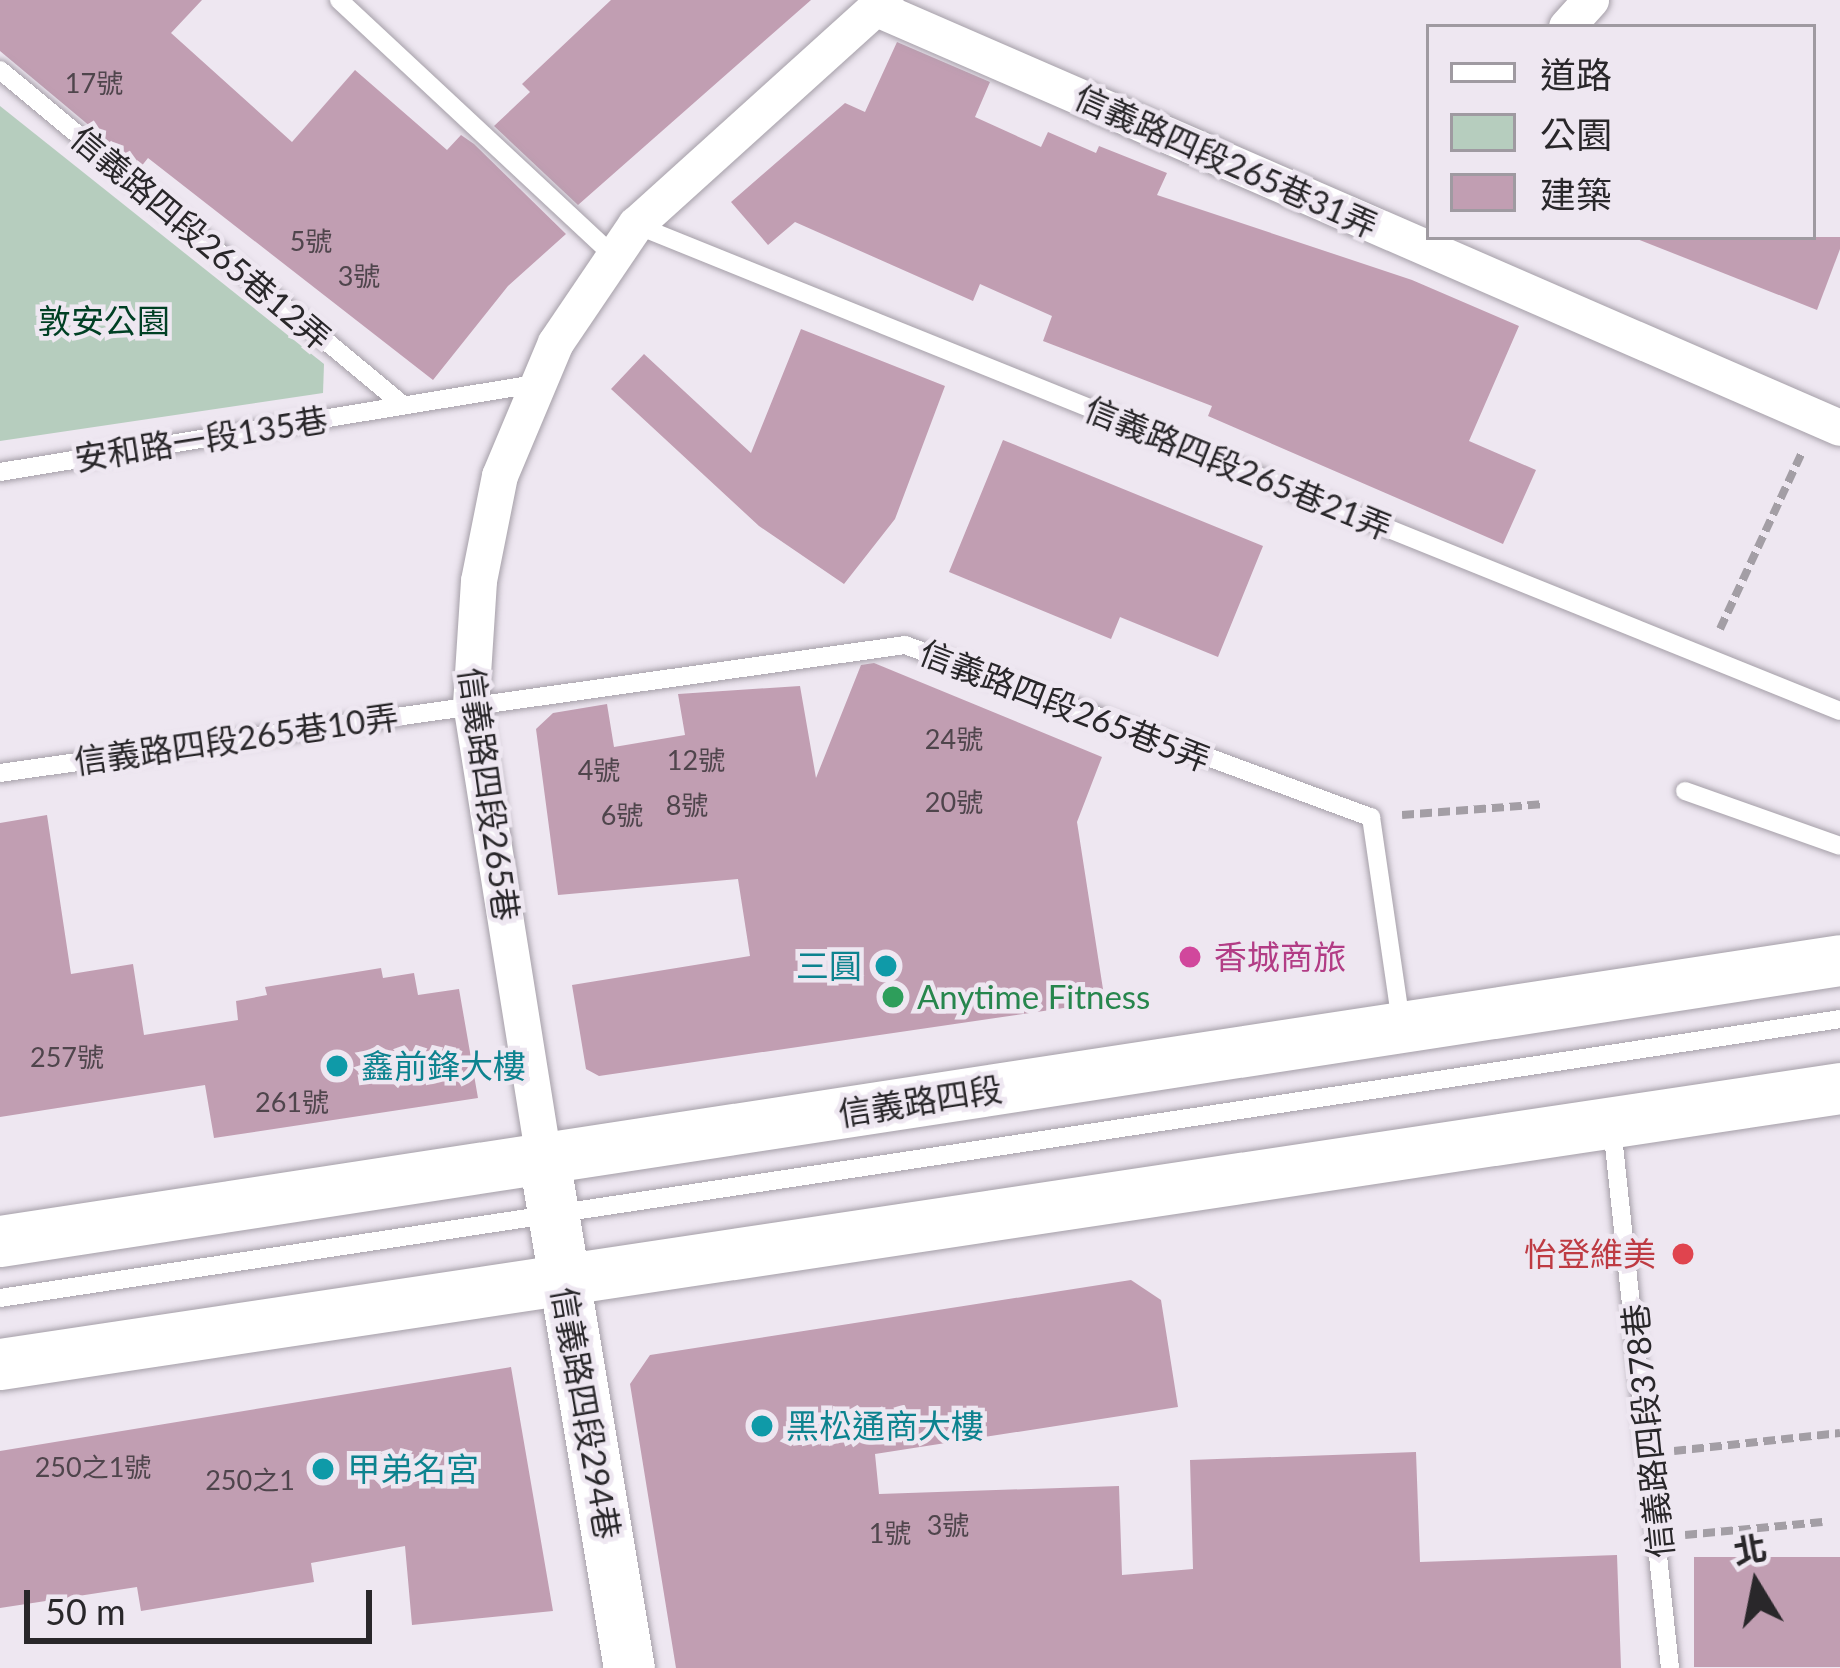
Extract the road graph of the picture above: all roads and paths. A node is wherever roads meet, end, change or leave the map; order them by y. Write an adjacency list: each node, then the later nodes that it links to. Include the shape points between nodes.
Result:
1 (339, 0): 10 (lane)
2 (1591, 0): 4 (street)
3 (876, 3): 6 (street, 信義路四段265巷); 7 (street, 信義路四段265巷31弄)
4 (1570, 24)
5 (0, 70): 12 (lane, 信義路四段265巷12弄)
6 (635, 225): 10 (street, 信義路四段265巷); 15 (lane, 信義路四段265巷21弄)
7 (1426, 232)
8 (1444, 240): 9 (street, 信義路四段265巷31弄)
9 (1473, 252): 13 (street, 信義路四段265巷31弄)
10 (612, 255): 11 (street, 信義路四段265巷)
11 (535, 384): 12 (lane, 安和路一段135巷); 16 (street, 信義路四段265巷, via 500,476 479,581)
12 (403, 405): 14 (lane, 安和路一段135巷)
13 (1829, 423): 15 (path)
14 (0, 472)
15 (1707, 658): 17 (lane, 信義路四段265巷21弄)
16 (472, 705): 18 (lane, 信義路四段265巷10弄); 21 (lane, 信義路四段265巷5弄, via 905,645); 28 (street, 信義路四段265巷)
17 (1840, 711)
18 (0, 773)
19 (1684, 791): 22 (lane)
20 (1545, 804): 21 (path)
21 (1371, 817): 25 (lane)
22 (1840, 846)
23 (1840, 960): 25 (main road, 信義路四段)
24 (1840, 1019): 29 (lane, 信義路四段)
25 (1402, 1027): 28 (main road, 信義路四段)
26 (1840, 1088): 27 (main road)
27 (1611, 1122): 31 (main road); 35 (lane, 信義路四段378巷)
28 (544, 1159): 29 (main road, 信義路四段294巷); 30 (main road, 信義路四段)
29 (554, 1220): 31 (main road, 信義路四段294巷); 32 (lane, 信義路四段)
30 (0, 1241)
31 (563, 1277): 33 (main road); 38 (main road, 信義路四段294巷)
32 (0, 1298)
33 (0, 1364)
34 (1840, 1433): 35 (path)
35 (1653, 1453): 37 (lane, 信義路四段378巷)
36 (1822, 1522): 37 (path)
37 (1659, 1537): 39 (lane, 信義路四段378巷)
38 (629, 1668)
39 (1670, 1668)

